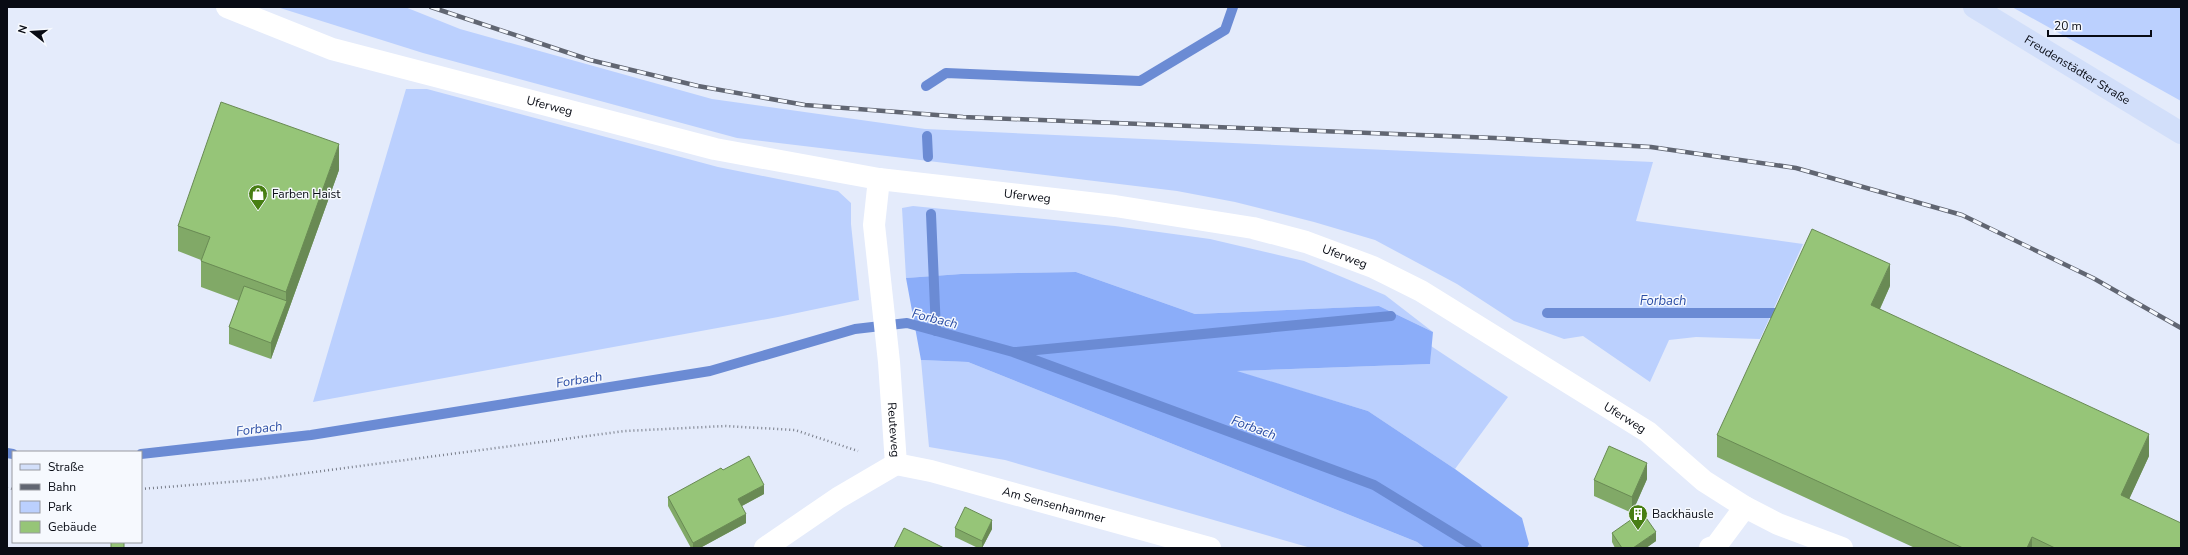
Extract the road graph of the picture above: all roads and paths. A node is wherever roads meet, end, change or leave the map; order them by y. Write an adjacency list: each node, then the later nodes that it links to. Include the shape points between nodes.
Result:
1 (227, 7): 4 (street, Uferweg, via 332,49 715,149)
2 (1974, 7): 3 (main road, Freudenstädter Straße)
3 (2181, 132)
4 (879, 179): 5 (street, Reuteweg, via 874,225 889,362); 7 (street, Uferweg, via 1115,206 1253,228 1306,242 1372,267 1421,291 1648,432 1704,481)
5 (896, 464): 6 (path, via 795,430 725,426 625,431 254,480); 8 (street, Reuteweg, via 838,498); 9 (street, Am Sensenhammer, via 931,471)
6 (142, 489)
7 (1745, 507): 10 (street, via 1716,546); 11 (street, via 1778,524)
8 (765, 548)
9 (1210, 548)
10 (1710, 548)
11 (1842, 548)

